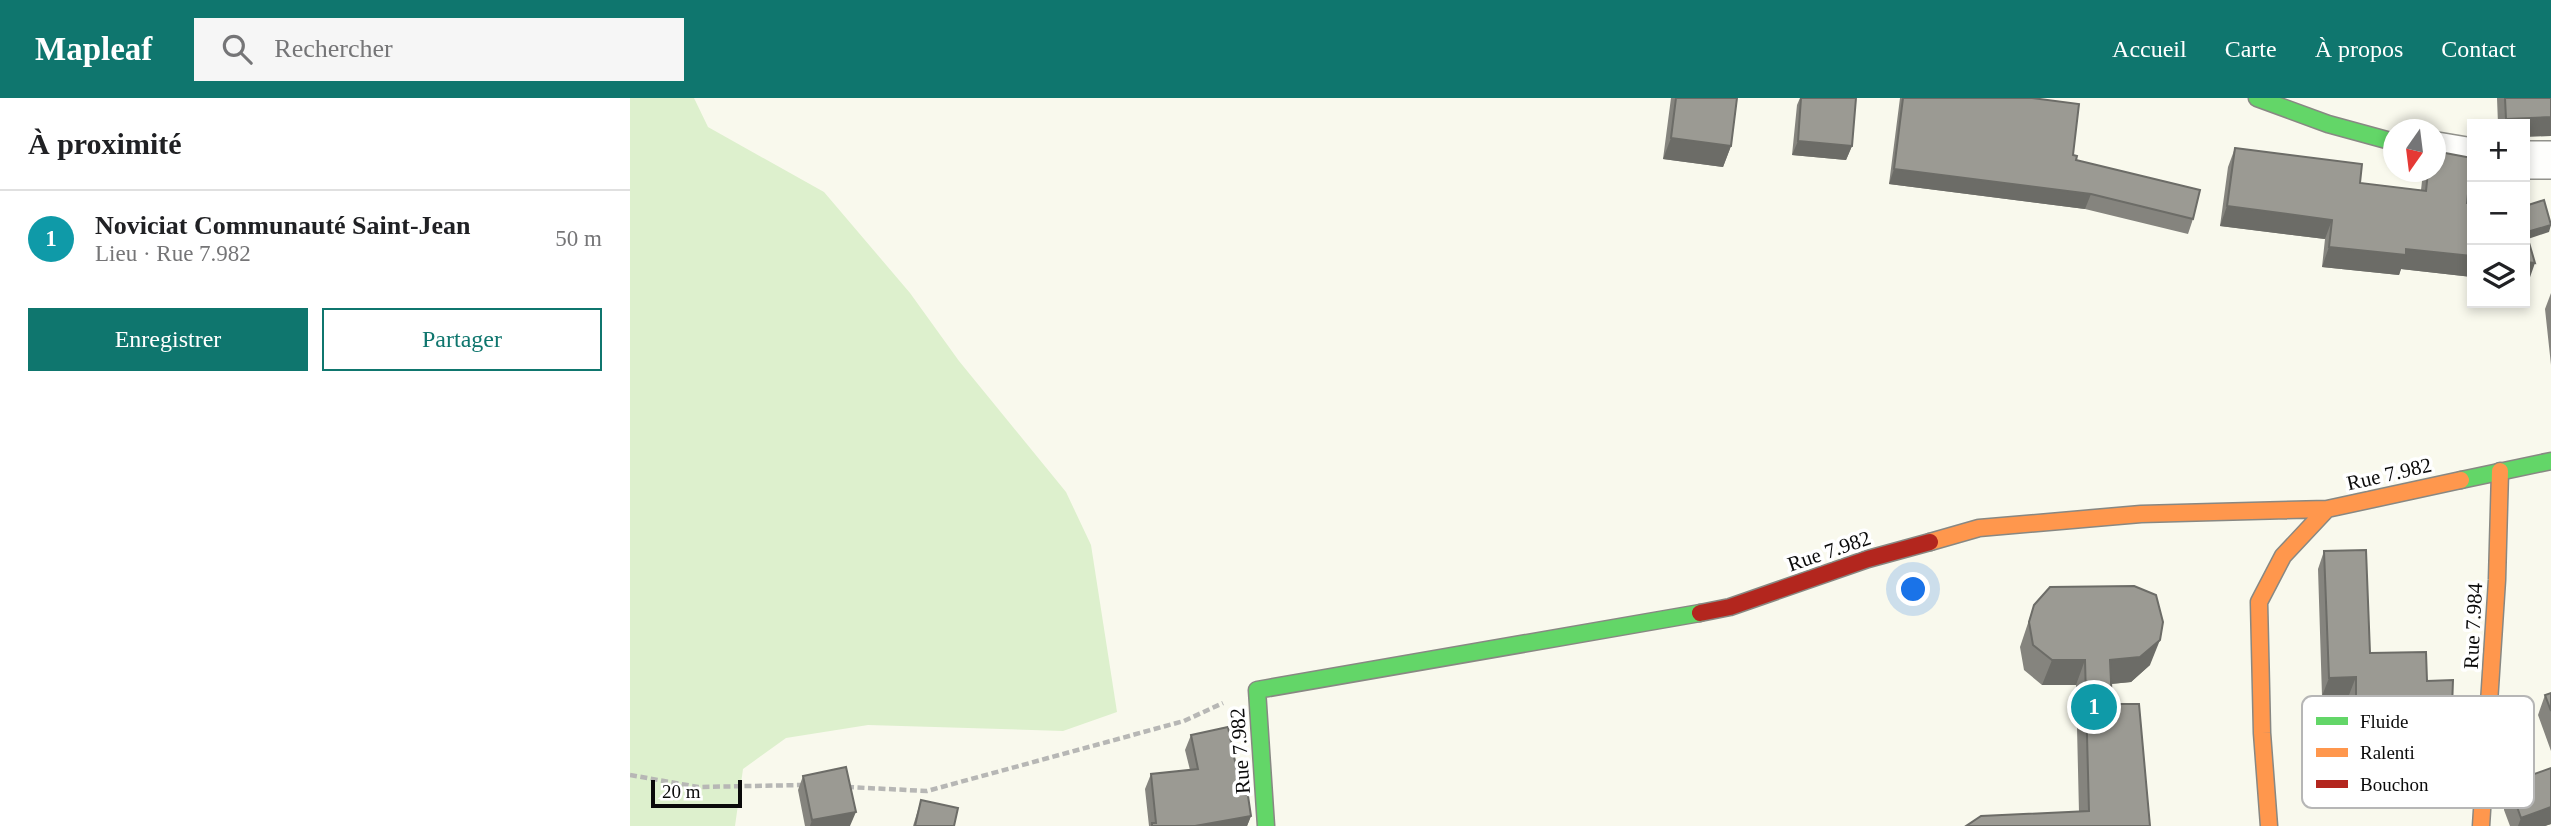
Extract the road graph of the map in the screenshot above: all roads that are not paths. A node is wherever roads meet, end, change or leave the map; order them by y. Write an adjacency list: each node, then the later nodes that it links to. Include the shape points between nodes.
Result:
1 (2257, 98): 2 (street)
2 (2383, 139)
3 (2446, 153): 4 (street)
4 (2467, 156)
5 (2530, 160): 6 (street)
6 (2551, 160)
7 (2551, 461): 8 (street, Rue 7.982)
8 (2500, 471): 9 (street, Rue 7.982); 10 (street, Rue 7.984)
9 (2327, 509): 12 (street, Rue 7.982, via 2141,514 1979,528 1868,559 1730,607 1257,690); 13 (street, via 2283,556 2259,602)
10 (2490, 696)
11 (2483, 808): 14 (street, Rue 7.984)
12 (1266, 826)
13 (2269, 826)
14 (2482, 826)

